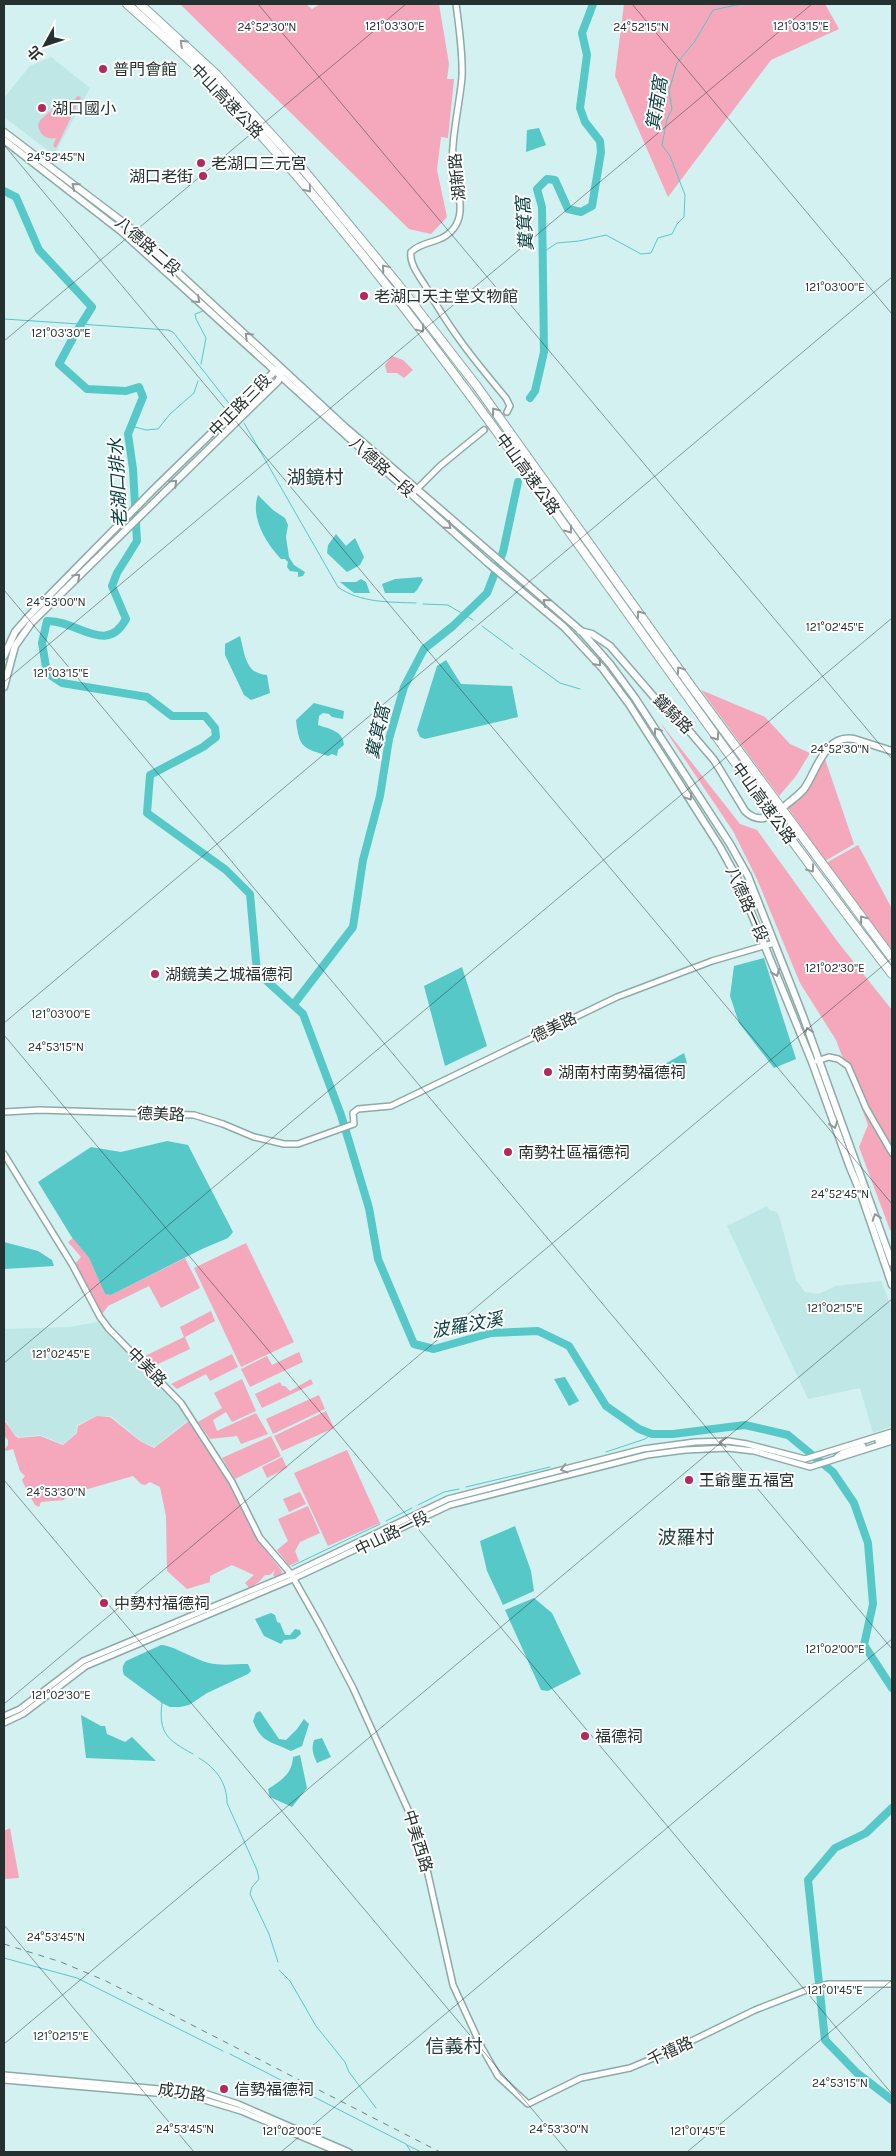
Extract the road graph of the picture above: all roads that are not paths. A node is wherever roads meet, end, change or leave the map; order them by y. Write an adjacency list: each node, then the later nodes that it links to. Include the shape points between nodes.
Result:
1 (128, 4): 22 (highway, 中山高速公路, one-way to 22, via 212,82 297,175 393,292 656,650 812,870)
2 (140, 4): 21 (highway, 中山高速公路, one-way to 2, via 691,686 476,385 397,283 302,168 217,75)
3 (456, 4): 9 (street, 湖新路, via 462,76 453,168 459,217 444,237 418,247 410,257 446,323 506,398 510,406)
4 (4, 132): 6 (main road, 八德路二段, one-way to 4, via 128,226)
5 (4, 140): 7 (main road, 八德路二段, one-way to 7, via 122,232)
6 (284, 369): 7 (main road, 中正路三段); 8 (main road, 中正路三段); 11 (main road, 八德路一段)
7 (275, 371): 8 (main road, 八德路一段); 14 (main road, 中正路三段, via 28,617 15,632)
8 (281, 377): 11 (main road, 八德路一段); 15 (main road, 中正路三段, one-way to 8, via 15,646 32,622)
9 (507, 412)
10 (484, 430): 11 (street)
11 (414, 491): 12 (main road, 八德路一段, one-way to 12, via 488,563); 13 (main road, 八德路一段, one-way to 11)
12 (564, 627): 13 (main road, 鐵騎路); 20 (main road, 八德路一段, one-way to 20, via 603,669 629,704 720,847 737,878)
13 (581, 631): 18 (main road, 鐵騎路, via 610,646 660,704 702,744 745,811 759,819); 19 (main road, 八德路一段, one-way to 13, via 748,876 730,844 635,698)
14 (4, 656)
15 (4, 687)
16 (892, 750): 17 (main road, via 854,739 840,740 822,755 804,789)
17 (786, 805)
18 (764, 818)
19 (774, 943): 20 (street, 德美路); 23 (main road, 八德路一段, one-way to 19)
20 (765, 945): 23 (main road, 八德路一段, one-way to 23); 24 (street, 德美路, via 617,997 391,1106 358,1109 353,1114 354,1124 351,1126 298,1144 254,1137 194,1115 40,1110)
21 (892, 958)
22 (892, 974)
23 (815, 1061): 25 (street, via 829,1057 848,1066 866,1108); 27 (main road, 八德路一段, one-way to 23, via 867,1190); 28 (main road, 八德路一段, one-way to 28)
24 (4, 1112)
25 (892, 1153)
26 (4, 1154): 35 (street, 中美路, via 73,1266 100,1317 181,1402 232,1482 260,1538)
27 (892, 1263)
28 (892, 1285)
29 (892, 1432): 32 (street)
30 (892, 1436): 33 (street)
31 (892, 1440): 34 (street)
32 (830, 1452): 33 (street); 35 (street, 中山路一段, one-way to 35, via 805,1459 728,1441 643,1449 448,1499)
33 (842, 1453): 34 (street)
34 (832, 1460): 35 (street, 中山路一段, via 810,1467 754,1451 728,1448 640,1456 450,1505)
35 (292, 1576): 36 (street, 中山路一段, via 84,1661); 37 (street, 中山路一段, via 86,1666 23,1714); 41 (street, 中美西路, via 353,1688 410,1810 425,1858 449,1975 466,2016 498,2076)
36 (4, 1716)
37 (4, 1723)
38 (892, 1984): 41 (street, 千禧路, via 829,1984 808,1989 630,2068 581,2078)
39 (4, 2075): 43 (street, 成功路, via 204,2093 238,2104)
40 (4, 2080): 42 (street, 成功路, via 190,2096 241,2111)
41 (528, 2104)
42 (338, 2152)
43 (349, 2152)

